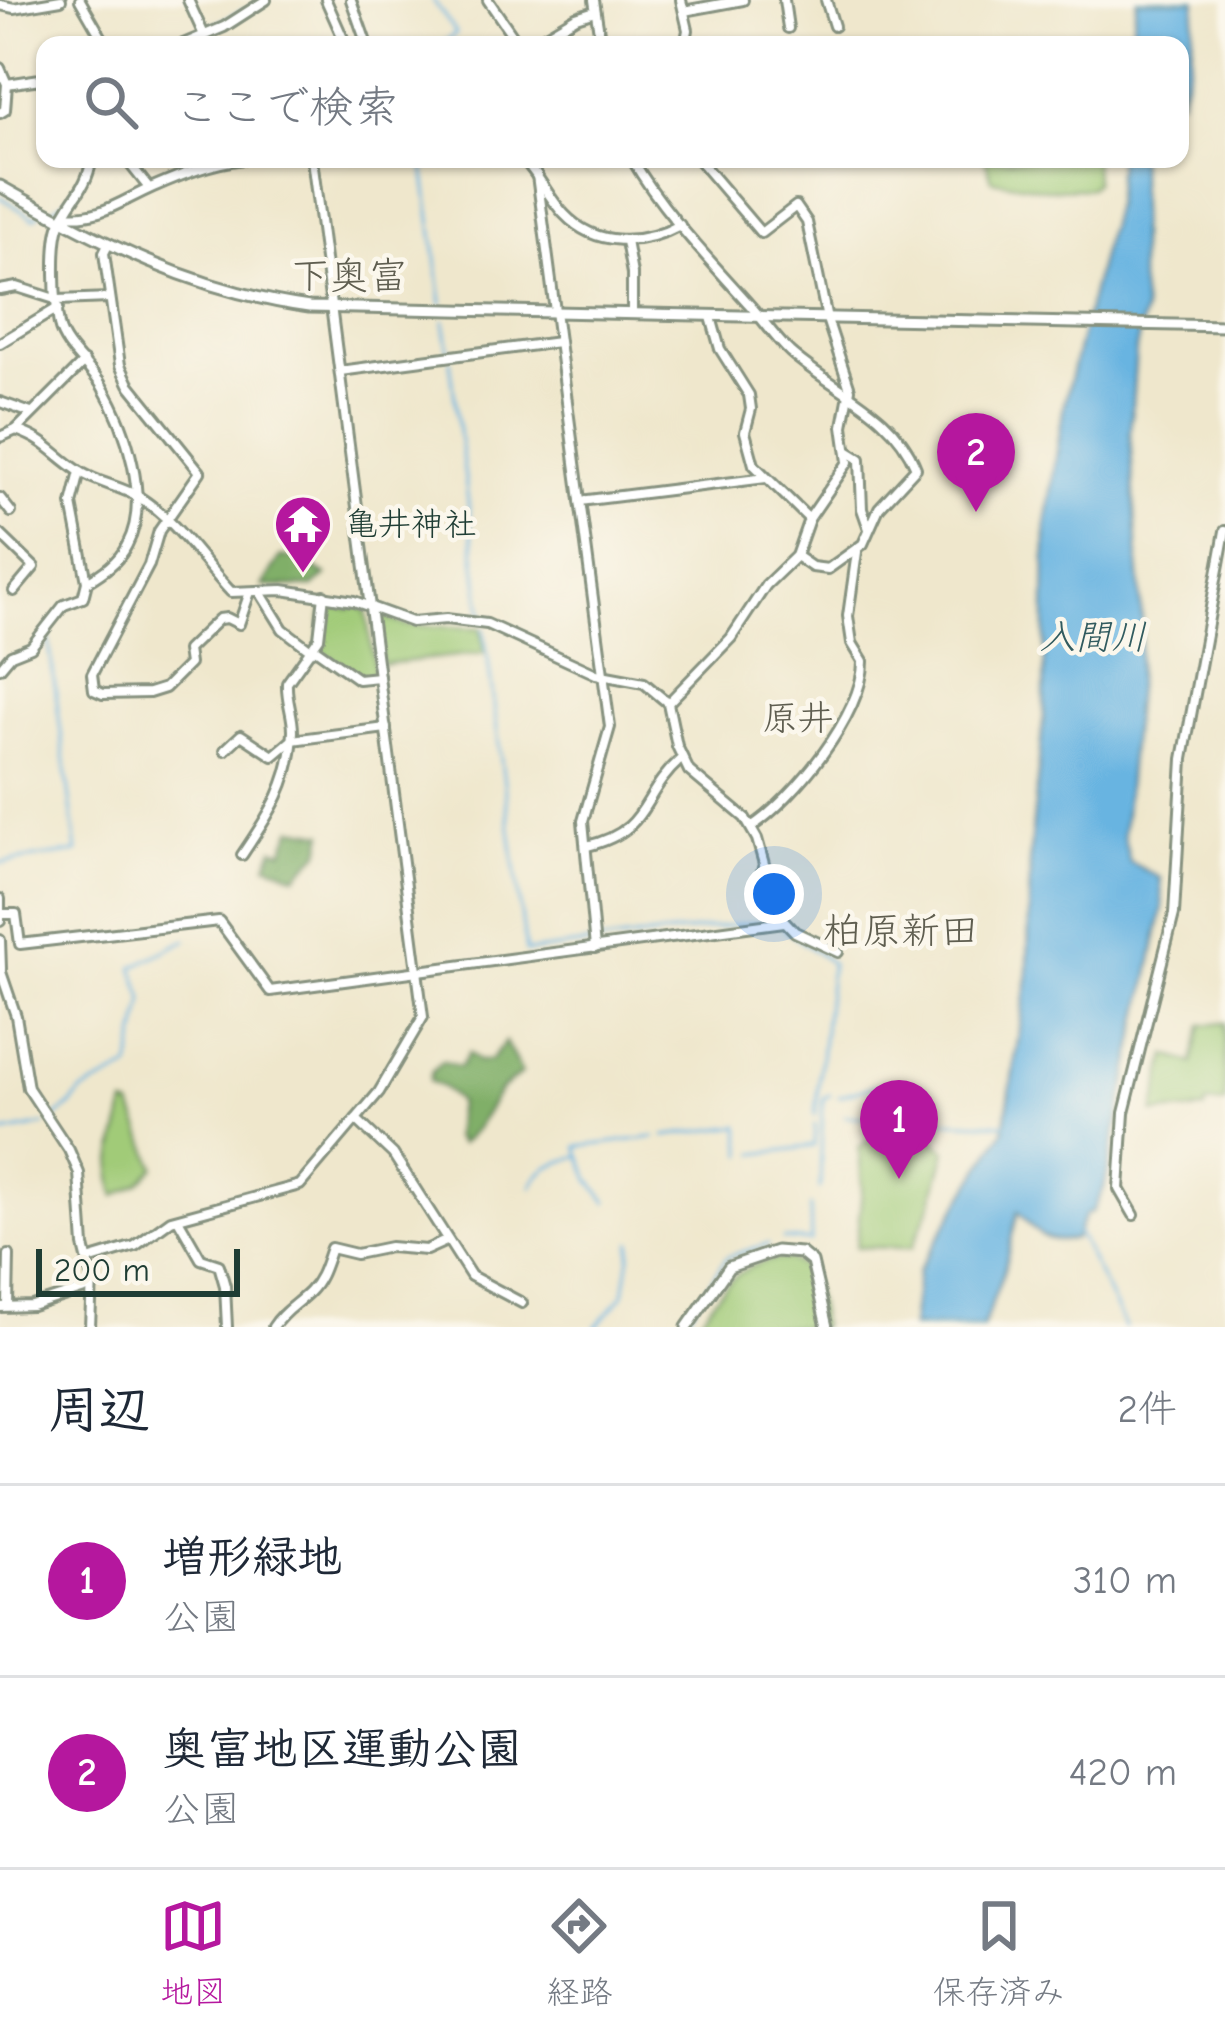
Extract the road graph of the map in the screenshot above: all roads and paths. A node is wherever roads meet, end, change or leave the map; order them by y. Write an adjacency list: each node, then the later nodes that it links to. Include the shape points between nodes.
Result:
1 (61, 0): 13 (street)
2 (80, 0): 19 (street)
3 (188, 0): 18 (street)
4 (266, 0): 18 (street)
5 (326, 0): 20 (street)
6 (351, 0): 21 (street)
7 (594, 0): 14 (street)
8 (681, 0): 15 (street)
9 (743, 0): 15 (street)
10 (784, 0): 17 (street)
11 (826, 0): 16 (street)
12 (490, 1): 22 (street)
13 (0, 5)
14 (595, 11): 23 (street); 24 (street)
15 (684, 11): 25 (street)
16 (834, 26)
17 (788, 28)
18 (204, 35)
19 (101, 36)
20 (342, 36)
21 (364, 36)
22 (510, 36)
23 (544, 36)
24 (599, 36)
25 (688, 36)
26 (0, 68): 28 (street)
27 (36, 80): 28 (street)
28 (7, 84): 29 (street)
29 (0, 113)
30 (90, 168): 40 (street)
31 (133, 168): 39 (street)
32 (198, 168): 39 (street)
33 (313, 168): 47 (street)
34 (531, 168): 37 (street)
35 (639, 168): 41 (street)
36 (706, 168): 52 (street, via 760,233 796,206)
37 (537, 175): 42 (street, via 571,220); 48 (street)
38 (0, 186): 40 (street)
39 (149, 188): 40 (street, via 107,212)
40 (63, 218): 43 (street); 46 (street)
41 (680, 225): 42 (street); 51 (street)
42 (626, 241): 49 (street)
43 (108, 245): 45 (street); 47 (street, via 218,289)
44 (0, 290): 46 (street, via 17,287)
45 (110, 298): 46 (street); 70 (street, via 117,358 129,384 200,472)
46 (58, 304): 55 (street); 56 (street, via 61,333)
47 (332, 309): 48 (street); 57 (street)
48 (555, 314): 49 (street); 54 (street)
49 (632, 315): 50 (street)
50 (711, 317): 51 (street); 65 (street, via 749,395 747,443)
51 (761, 317): 52 (street); 58 (street, via 788,350)
52 (832, 319): 53 (street); 58 (street)
53 (1225, 326)
54 (558, 342): 57 (street); 68 (street)
55 (0, 343)
56 (84, 362): 60 (street); 66 (street, via 122,426)
57 (340, 371): 81 (street)
58 (850, 395): 63 (street); 72 (street, via 896,431 916,468)
59 (0, 402): 60 (street)
60 (31, 413): 61 (street)
61 (16, 430): 62 (street); 64 (street, via 50,445)
62 (0, 437)
63 (846, 451): 71 (street, via 845,470); 72 (street, via 860,458)
64 (80, 472): 66 (street); 77 (street, via 72,504)
65 (766, 478): 68 (street); 71 (street)
66 (136, 495): 70 (street); 77 (street, via 127,546)
67 (0, 498): 69 (street)
68 (580, 502): 85 (street)
69 (11, 512)
70 (166, 518): 79 (street, via 231,592); 79 (street, via 92,674 94,690 165,688 188,664 187,650 219,619 239,625)
71 (809, 519): 76 (street)
72 (869, 529): 75 (street)
73 (1225, 531): 103 (street, via 1183,759 1174,914 1124,1113 1119,1189)
74 (0, 534): 78 (street, via 34,568)
75 (856, 551): 76 (street, via 828,569); 91 (street, via 848,616 863,670 851,710 786,801)
76 (796, 556): 86 (street)
77 (87, 582): 83 (street, via 83,598 64,604 31,647)
78 (14, 591)
79 (255, 592): 80 (street); 82 (street, via 283,629)
80 (324, 595): 81 (street); 82 (street)
81 (370, 605): 84 (street); 85 (street, via 412,622 484,624)
82 (313, 650): 84 (street, via 358,679); 88 (street, via 287,682)
83 (0, 668)
84 (379, 676): 87 (street)
85 (601, 676): 86 (street, via 644,683); 92 (street, via 610,727 584,812)
86 (668, 703): 90 (street)
87 (386, 728): 88 (street); 101 (street)
88 (292, 740): 89 (street, via 268,755 241,735); 93 (street, via 283,792)
89 (225, 751)
90 (681, 759): 91 (street); 92 (street, via 637,824)
91 (751, 826): 96 (street, via 763,853 758,889)
92 (586, 846): 98 (street)
93 (242, 855)
94 (0, 899): 95 (street)
95 (0, 916): 101 (street, via 16,914 20,944 219,921 270,991)
96 (784, 922): 98 (street); 99 (street)
97 (0, 940): 100 (street)
98 (594, 945): 101 (street)
99 (838, 952)
100 (0, 969): 107 (street, via 28,1088 79,1173)
101 (418, 972): 102 (street, via 423,1017)
102 (356, 1119): 104 (street, via 294,1188); 105 (street, via 393,1154)
103 (1133, 1215)
104 (178, 1220): 107 (street, via 131,1248); 112 (street, via 201,1259 218,1263)
105 (446, 1241): 109 (street, via 471,1276); 113 (street, via 426,1250 331,1248 312,1288)
106 (9, 1255): 110 (street)
107 (88, 1260): 108 (street)
108 (91, 1287): 110 (street); 111 (street)
109 (522, 1303)
110 (4, 1307)
111 (90, 1327)
112 (227, 1327)
113 (273, 1327)
114 (687, 1327): 115 (street, via 730,1267 777,1246 812,1262)
115 (827, 1327)

